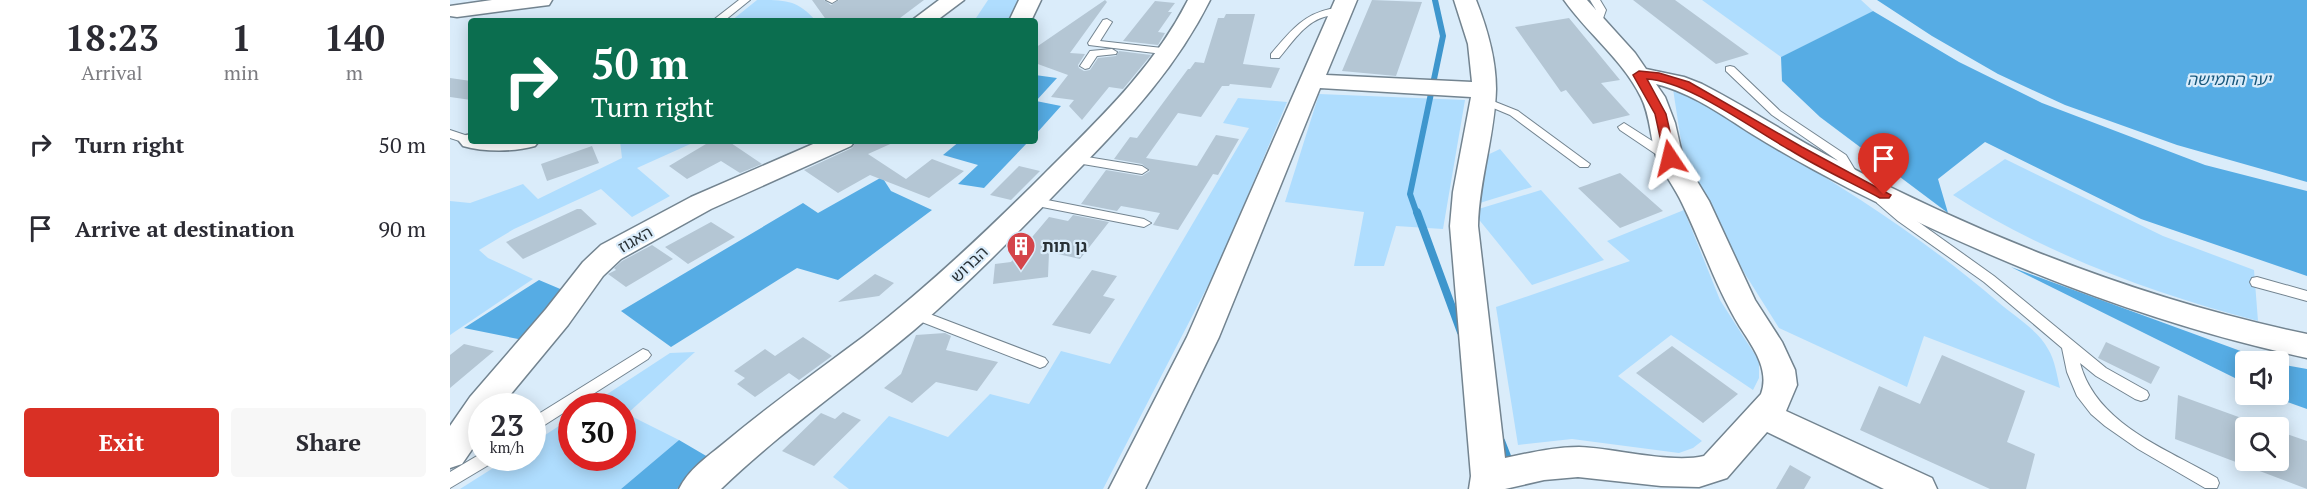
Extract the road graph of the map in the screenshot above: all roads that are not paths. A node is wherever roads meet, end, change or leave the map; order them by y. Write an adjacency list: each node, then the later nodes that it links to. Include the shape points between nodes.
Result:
1 (541, 0): 10 (street)
2 (745, 0): 11 (lane)
3 (953, 0): 12 (street)
4 (1030, 0): 13 (street)
5 (1199, 0): 16 (street, הברוש)
6 (1465, 0): 22 (street, via 1481,53)
7 (1575, 0): 15 (street)
8 (1595, 0): 15 (lane, via 1601,10)
9 (1344, 6): 17 (lane, via 1305,20); 21 (street)
10 (455, 10)
11 (721, 18)
12 (926, 18)
13 (1021, 18)
14 (1107, 22): 16 (lane, via 1092,44)
15 (1597, 22): 20 (street)
16 (1169, 55): 18 (lane, via 1098,52); 28 (street, הברוש, via 1131,102)
17 (1275, 56)
18 (1085, 66)
19 (1730, 69): 31 (lane, via 1776,113 1842,159)
20 (1639, 75): 27 (street, via 1660,114); 31 (street, via 1685,84)
21 (1313, 81): 22 (street); 52 (street, via 1203,337)
22 (1484, 95): 29 (lane, via 1514,112); 49 (street, via 1466,193 1464,226)
23 (1624, 127): 27 (lane)
24 (450, 134): 25 (lane)
25 (468, 140)
26 (835, 144): 41 (street, האגוז, via 709,199 612,252 593,269)
27 (1670, 158): 43 (street, via 1695,201 1741,303 1779,370 1781,385 1775,401)
28 (1075, 159): 30 (lane); 32 (street, הברוש)
29 (1584, 164)
30 (1142, 170)
31 (1860, 183): 37 (lane, via 1989,279); 38 (street, via 1997,247 2090,284 2216,326)
32 (1032, 201): 33 (lane); 36 (street, הברוש, via 970,264)
33 (1144, 223)
34 (2257, 282): 35 (lane)
35 (2307, 296)
36 (914, 313): 40 (lane); 51 (street, הברוש, via 761,432)
37 (2068, 345): 42 (lane, via 2101,372); 50 (lane, via 2077,379 2100,413 2118,428)
38 (2307, 346)
39 (643, 355): 44 (lane)
40 (1040, 362)
41 (494, 393)
42 (2141, 395)
43 (1762, 415): 49 (street, via 1715,468 1699,472 1578,462 1544,465); 53 (street)
44 (546, 418)
45 (468, 428): 46 (street, האגוז)
46 (450, 454)
47 (468, 470): 48 (lane)
48 (450, 481)
49 (1488, 483)
50 (2211, 483)
51 (697, 489)
52 (1127, 489)
53 (1919, 489)

